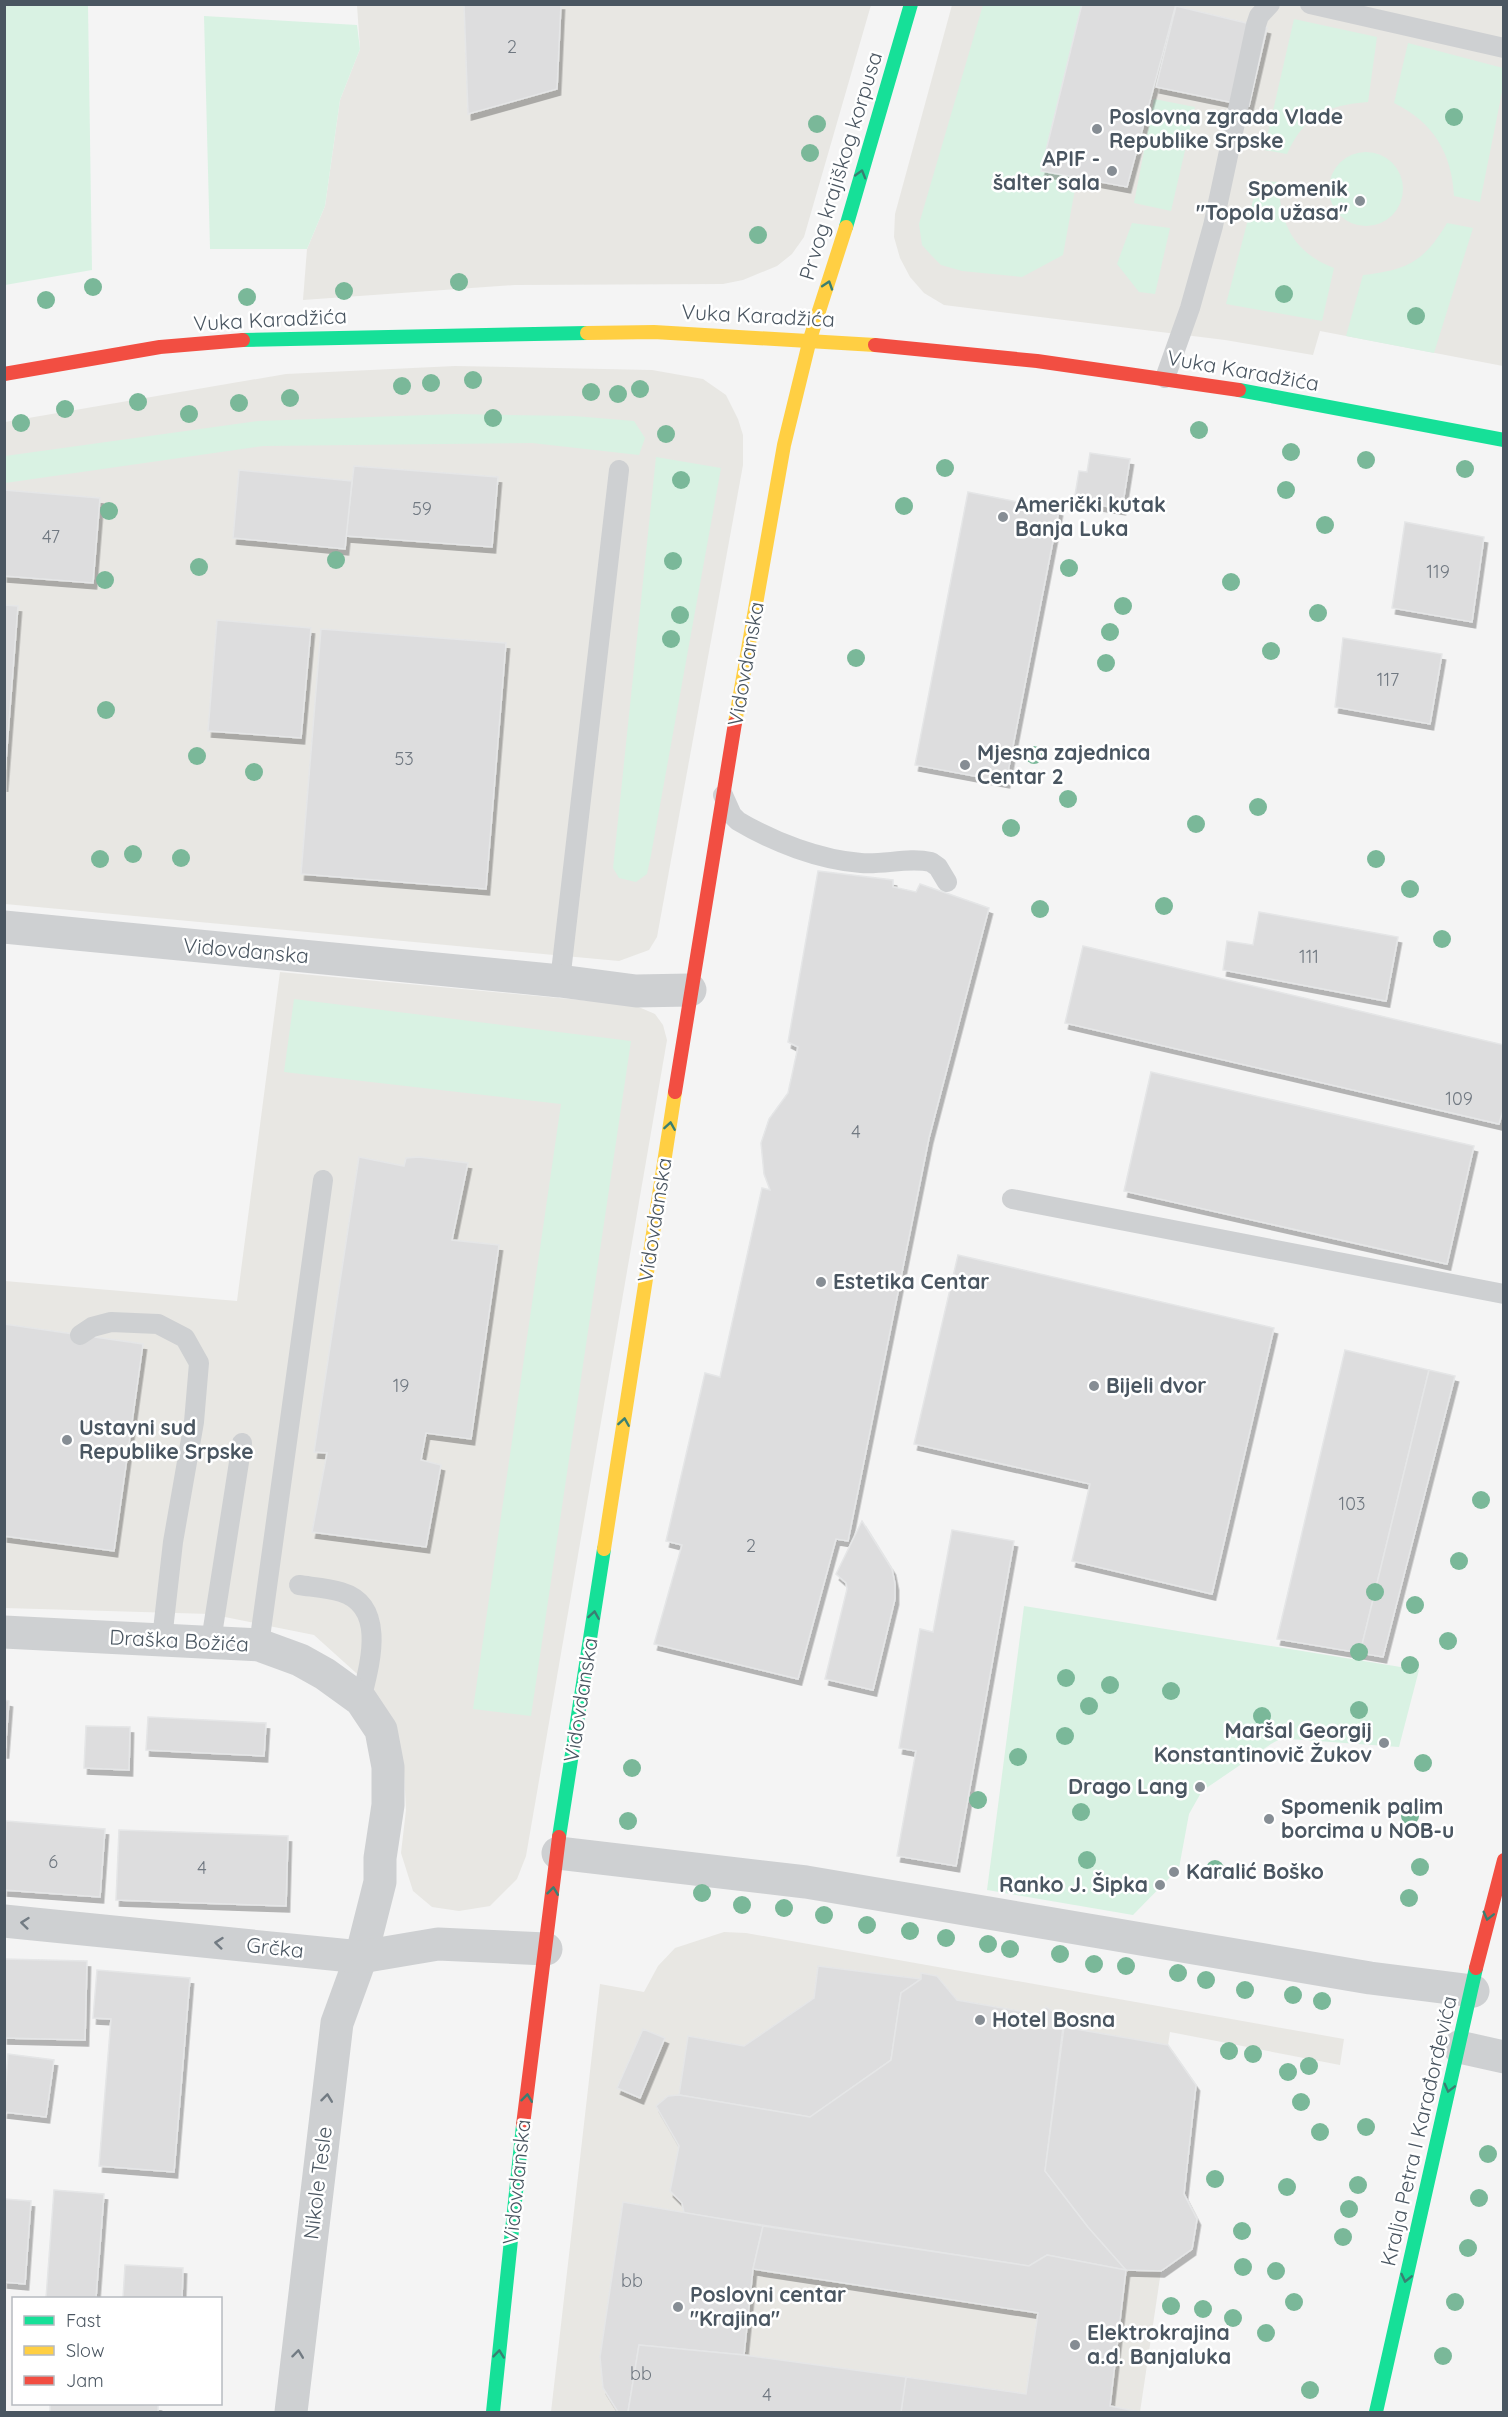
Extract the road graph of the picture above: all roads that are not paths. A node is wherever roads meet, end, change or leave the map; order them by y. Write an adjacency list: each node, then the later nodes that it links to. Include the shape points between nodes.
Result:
1 (911, 4): 5 (main road, Prvog krajiškog korpusa, one-way to 1)
2 (1270, 4): 7 (lane, via 1256,25 1213,226)
3 (1310, 4): 4 (lane)
4 (1503, 48)
5 (810, 339): 6 (main road, Vuka Karadžića, via 654,332 261,338 160,346); 7 (main road, Vuka Karadžića); 10 (main road, Vidovdanska, via 784,445)
6 (4, 374)
7 (1165, 378): 8 (main road, Vuka Karadžića)
8 (1503, 440)
9 (619, 470): 13 (lane)
10 (722, 793): 11 (lane, via 738,821 822,857 862,863 922,860 939,867); 14 (main road, Vidovdanska)
11 (947, 882)
12 (4, 927): 13 (street, Vidovdanska)
13 (560, 981): 14 (street, Vidovdanska, via 636,992)
14 (690, 990): 26 (main road, Vidovdanska, one-way to 14)
15 (323, 1180): 24 (lane)
16 (1012, 1199): 17 (lane)
17 (1503, 1294)
18 (80, 1335): 22 (lane, via 111,1322 158,1324 185,1338 199,1363)
19 (242, 1443): 23 (lane)
20 (299, 1586): 25 (lane, via 342,1592 358,1602 369,1617 372,1651)
21 (4, 1632): 22 (street, Draška Božića)
22 (162, 1639): 23 (street, Draška Božića)
23 (211, 1641): 24 (street, Draška Božića)
24 (259, 1645): 25 (street, Draška Božića, via 300,1660)
25 (361, 1700): 30 (street, Draška Božića, via 381,1730 388,1767 388,1796 380,1882)
26 (558, 1852): 29 (main road, Vidovdanska, one-way to 26); 31 (street, via 806,1882 1370,1978)
27 (1503, 1860): 31 (main road, Kralja Petra I Karađorđevića, one-way to 31)
28 (4, 1921): 30 (street, Grčka, one-way to 28)
29 (546, 1949): 30 (street, Grčka, via 438,1944); 35 (main road, Vidovdanska, one-way to 29)
30 (360, 1957): 34 (street, Nikole Tesle, one-way to 30, via 336,2030)
31 (1473, 1990): 32 (main road, Kralja Petra I Karađorđevića)
32 (1459, 2047): 33 (street); 36 (main road, Kralja Petra I Karađorđevića, one-way to 36)
33 (1503, 2057)
34 (291, 2412)
35 (493, 2412)
36 (1376, 2412)

